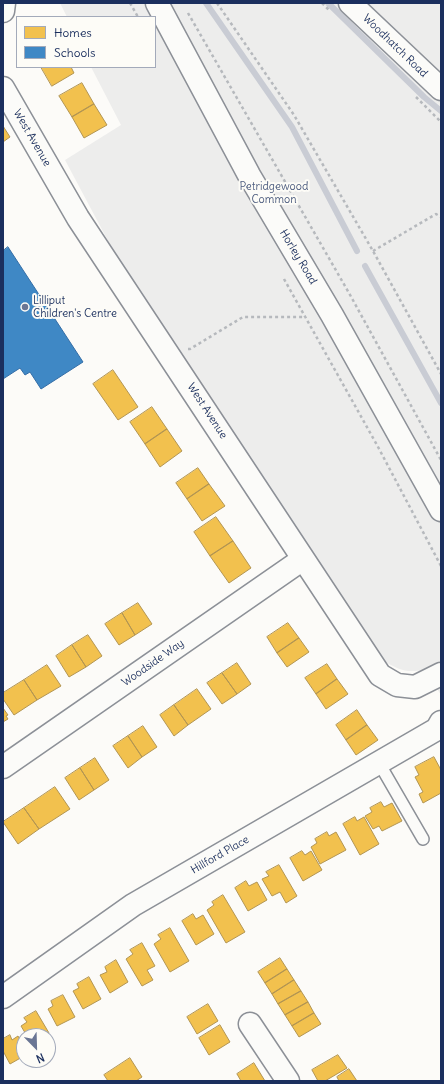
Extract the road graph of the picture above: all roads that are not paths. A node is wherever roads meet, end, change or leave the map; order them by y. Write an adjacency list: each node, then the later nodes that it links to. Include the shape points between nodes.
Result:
1 (4, 3): 4 (street)
2 (156, 3): 7 (street, Horley Road, via 249,175 332,315)
3 (350, 3): 6 (street, Woodhatch Road)
4 (3, 11)
5 (3, 88): 8 (street, West Avenue, via 78,218)
6 (441, 89)
7 (441, 510)
8 (303, 559): 9 (street, West Avenue, via 380,674 397,685 415,687); 12 (street, Woodside Way)
9 (440, 680)
10 (441, 722): 11 (street, Hillford Place, via 437,729)
11 (379, 763): 13 (lane); 14 (street, Hillford Place, via 133,905)
12 (3, 767)
13 (423, 839)
14 (3, 997)
15 (250, 1024): 16 (street)
16 (288, 1081)

